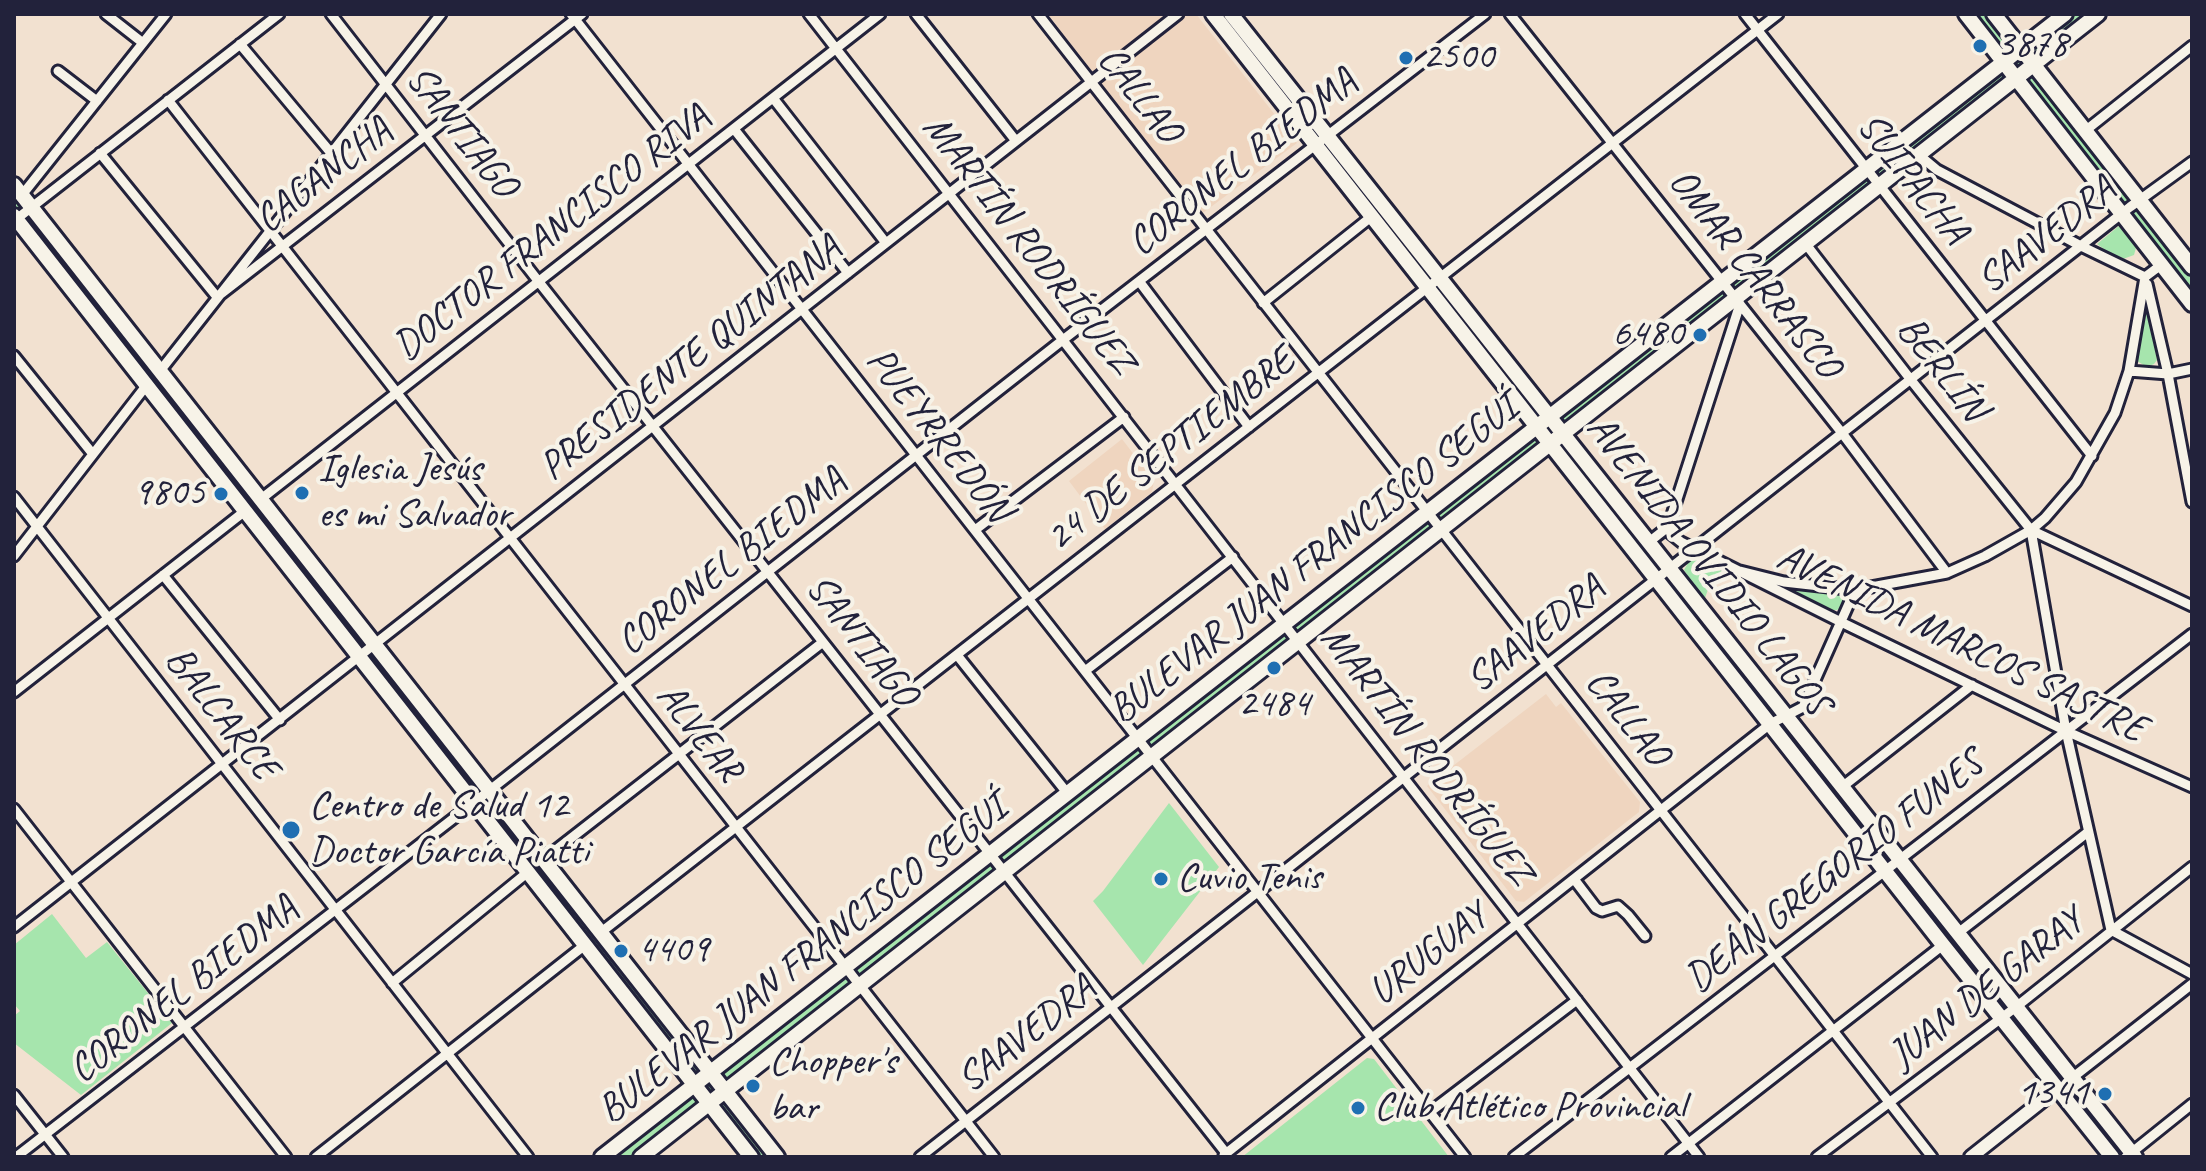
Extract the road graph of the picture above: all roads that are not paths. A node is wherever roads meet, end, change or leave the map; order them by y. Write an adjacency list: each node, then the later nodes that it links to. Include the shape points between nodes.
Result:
1 (106, 14): 23 (street)
2 (166, 14): 23 (street)
3 (279, 14): 24 (street)
4 (331, 14): 33 (street, SANTIAGO)
5 (441, 14): 33 (street)
6 (809, 14): 27 (street, MARTÍN RODRÍGUEZ)
7 (880, 14): 27 (street, DOCTOR FRANCISCO RIVA)
8 (916, 14): 41 (street)
9 (1038, 14): 32 (street, CALLAO)
10 (1178, 14): 32 (street, PRESIDENTE QUINTANA)
11 (1213, 14): 43 (main road, AVENIDA OVIDIO LAGOS)
12 (1231, 14): 40 (main road, AVENIDA OVIDIO LAGOS)
13 (1485, 14): 40 (street, CORONEL BIEDMA)
14 (1510, 14): 42 (street, OMAR CARRASCO)
15 (1745, 14): 22 (street, SUIPACHA)
16 (1778, 14): 22 (street, 24 DE SEPTIEMBRE)
17 (1966, 14): 28 (main road)
18 (1994, 14): 26 (main road)
19 (2065, 14): 26 (main road, BULEVAR JUAN FRANCISCO SEGUÍ)
20 (2098, 14): 29 (main road, BULEVAR JUAN FRANCISCO SEGUÍ)
21 (576, 16): 39 (street, CAGANCHA); 48 (street, PUEYRREDÓN)
22 (1757, 30): 42 (street, 24 DE SEPTIEMBRE); 49 (street, SUIPACHA)
23 (143, 43): 36 (street)
24 (240, 44): 35 (street); 45 (street)
25 (2192, 46): 38 (street)
26 (2020, 48): 28 (main road, BULEVAR JUAN FRANCISCO SEGUÍ); 29 (main road)
27 (836, 49): 34 (street, DOCTOR FRANCISCO RIVA); 51 (street, MARTÍN RODRÍGUEZ)
28 (2003, 62): 31 (main road); 49 (main road, BULEVAR JUAN FRANCISCO SEGUÍ)
29 (2033, 65): 31 (main road, BULEVAR JUAN FRANCISCO SEGUÍ); 38 (main road)
30 (58, 71): 36 (street)
31 (2016, 78): 46 (main road, BULEVAR JUAN FRANCISCO SEGUÍ); 54 (main road)
32 (1091, 82): 41 (street, PRESIDENTE QUINTANA); 57 (street, CALLAO)
33 (385, 83): 39 (street, SANTIAGO); 45 (street)
34 (773, 98): 37 (street, DOCTOR FRANCISCO RIVA); 59 (street)
35 (168, 100): 44 (street); 58 (street, ALVEAR)
36 (97, 101): 52 (street)
37 (734, 129): 48 (street, DOCTOR FRANCISCO RIVA); 65 (street)
38 (2085, 131): 53 (main road)
39 (425, 135): 62 (street, CAGANCHA); 70 (street, SANTIAGO)
40 (1328, 135): 43 (street, CORONEL BIEDMA); 66 (main road, AVENIDA OVIDIO LAGOS)
41 (1016, 141): 51 (street, PRESIDENTE QUINTANA)
42 (1612, 143): 66 (street, 24 DE SEPTIEMBRE); 69 (street, OMAR CARRASCO)
43 (1315, 146): 55 (main road, AVENIDA OVIDIO LAGOS); 57 (street, CORONEL BIEDMA)
44 (100, 153): 52 (street); 72 (street)
45 (331, 153): 58 (street)
46 (1919, 155): 50 (main road, BULEVAR JUAN FRANCISCO SEGUÍ); 61 (street, via 1937,170)
47 (2192, 162): 53 (street, SAAVEDRA)
48 (689, 164): 70 (street, DOCTOR FRANCISCO RIVA); 76 (street, PUEYRREDÓN)
49 (1866, 169): 50 (street, SUIPACHA); 69 (main road, BULEVAR JUAN FRANCISCO SEGUÍ)
50 (1879, 186): 60 (main road, BULEVAR JUAN FRANCISCO SEGUÍ); 77 (street, SUIPACHA)
51 (950, 193): 59 (street, PRESIDENTE QUINTANA); 78 (street, MARTÍN RODRÍGUEZ)
52 (22, 195): 56 (street); 81 (main road)
53 (2141, 201): 54 (street, SAAVEDRA); 64 (main road)
54 (2122, 214): 61 (street, SAAVEDRA); 63 (main road)
55 (1371, 217): 71 (main road, AVENIDA OVIDIO LAGOS); 74 (street)
56 (15, 219): 86 (main road)
57 (1205, 230): 68 (street, CORONEL BIEDMA); 74 (street, CALLAO)
58 (270, 231): 62 (street, ALVEAR); 72 (street)
59 (886, 243): 65 (street, PRESIDENTE QUINTANA)
60 (1805, 243): 73 (main road, BULEVAR JUAN FRANCISCO SEGUÍ); 85 (street, BERLÍN)
61 (2081, 246): 67 (street); 77 (street, SAAVEDRA)
62 (282, 247): 72 (street, CAGANCHA); 87 (street, ALVEAR)
63 (2161, 265): 67 (street); 75 (main road)
64 (2192, 267)
65 (848, 273): 76 (street, PRESIDENTE QUINTANA)
66 (1440, 277): 71 (street, 24 DE SEPTIEMBRE); 88 (main road, AVENIDA OVIDIO LAGOS)
67 (2145, 277): 82 (street); 84 (street)
68 (1139, 281): 78 (street, CORONEL BIEDMA); 92 (street)
69 (1722, 281): 73 (street, OMAR CARRASCO); 88 (main road, BULEVAR JUAN FRANCISCO SEGUÍ)
70 (539, 282): 87 (street, DOCTOR FRANCISCO RIVA); 91 (street, SANTIAGO)
71 (1427, 288): 83 (street, 24 DE SEPTIEMBRE); 90 (main road, AVENIDA OVIDIO LAGOS)
72 (217, 297): 81 (street)
73 (1738, 301): 93 (main road, BULEVAR JUAN FRANCISCO SEGUÍ); 94 (street, OMAR CARRASCO); 106 (street)
74 (1263, 303): 83 (street, CALLAO)
75 (2192, 304)
76 (802, 309): 91 (street, PRESIDENTE QUINTANA); 97 (street, PUEYRREDÓN)
77 (1986, 321): 85 (street, SAAVEDRA); 98 (street, SUIPACHA)
78 (1064, 339): 89 (street, MARTÍN RODRÍGUEZ); 97 (street, CORONEL BIEDMA)
79 (14, 356): 96 (street)
80 (2192, 369): 84 (street)
81 (160, 371): 101 (main road)
82 (2129, 371): 84 (street); 98 (street)
83 (1318, 373): 92 (street, 24 DE SEPTIEMBRE); 104 (street, CALLAO)
84 (2168, 374): 102 (street)
85 (1911, 380): 94 (street, SAAVEDRA); 109 (street, BERLÍN)
86 (146, 386): 96 (street); 103 (main road)
87 (396, 393): 101 (street, DOCTOR FRANCISCO RIVA); 110 (street, ALVEAR)
88 (1549, 416): 90 (main road, BULEVAR JUAN FRANCISCO SEGUÍ); 93 (main road, AVENIDA OVIDIO LAGOS)
89 (1124, 417): 99 (street, MARTÍN RODRÍGUEZ); 107 (street)
90 (1536, 426): 95 (main road, AVENIDA OVIDIO LAGOS); 104 (main road, BULEVAR JUAN FRANCISCO SEGUÍ)
91 (653, 427): 110 (street, PRESIDENTE QUINTANA); 117 (street, SANTIAGO)
92 (1249, 427): 99 (street, 24 DE SEPTIEMBRE)
93 (1563, 433): 95 (main road, BULEVAR JUAN FRANCISCO SEGUÍ); 111 (main road, AVENIDA OVIDIO LAGOS)
94 (1842, 433): 112 (street, SAAVEDRA); 118 (street, OMAR CARRASCO)
95 (1550, 444): 108 (main road, BULEVAR JUAN FRANCISCO SEGUÍ); 120 (main road, AVENIDA OVIDIO LAGOS)
96 (92, 453): 105 (street)
97 (916, 455): 107 (street, PUEYRREDÓN); 117 (street, CORONEL BIEDMA)
98 (2092, 456): 109 (street, via 2076,482)
99 (1176, 484): 114 (street, MARTÍN RODRÍGUEZ); 122 (street, 24 DE SEPTIEMBRE)
100 (14, 497): 105 (street, BALCARCE)
101 (261, 499): 130 (main road)
102 (2192, 502)
103 (245, 511): 119 (street); 132 (main road)
104 (1427, 512): 108 (street, CALLAO); 126 (main road, BULEVAR JUAN FRANCISCO SEGUÍ)
105 (37, 525): 113 (street); 124 (street, BALCARCE)
106 (1668, 527): 111 (street); 112 (street, AVENIDA MARCOS SASTRE)
107 (975, 530): 122 (street, PUEYRREDÓN)
108 (1440, 530): 128 (main road, BULEVAR JUAN FRANCISCO SEGUÍ); 133 (street, CALLAO)
109 (2031, 530): 118 (street); 123 (street); 142 (street)
110 (510, 539): 130 (street, PRESIDENTE QUINTANA); 135 (street, ALVEAR)
111 (1649, 542): 115 (main road, AVENIDA OVIDIO LAGOS)
112 (1695, 549): 115 (street, SAAVEDRA); 116 (street, AVENIDA MARCOS SASTRE)
113 (14, 556)
114 (1233, 557): 126 (street, MARTÍN RODRÍGUEZ); 134 (street)
115 (1670, 569): 120 (street, SAAVEDRA); 139 (main road, AVENIDA OVIDIO LAGOS)
116 (1740, 571): 121 (street); 125 (street, AVENIDA MARCOS SASTRE)
117 (768, 572): 129 (street, SANTIAGO); 135 (street, CORONEL BIEDMA)
118 (1947, 573): 121 (street)
119 (163, 575): 124 (street); 140 (street)
120 (1657, 579): 133 (street, SAAVEDRA); 141 (main road, AVENIDA OVIDIO LAGOS)
121 (1855, 590): 125 (street, URUGUAY)
122 (1029, 599): 131 (street, 24 DE SEPTIEMBRE); 134 (street, PUEYRREDÓN)
123 (2192, 606)
124 (108, 618): 137 (street); 146 (street, BALCARCE)
125 (1841, 622): 136 (street, AVENIDA MARCOS SASTRE); 139 (street, URUGUAY, via 1803,707)
126 (1285, 624): 128 (street, MARTÍN RODRÍGUEZ); 143 (main road, BULEVAR JUAN FRANCISCO SEGUÍ)
127 (2192, 634): 142 (street, DEÁN GREGORIO FUNES)
128 (1298, 641): 145 (main road, BULEVAR JUAN FRANCISCO SEGUÍ); 147 (street, MARTÍN RODRÍGUEZ)
129 (823, 642): 138 (street, SANTIAGO); 144 (street)
130 (375, 646): 132 (street, PRESIDENTE QUINTANA); 150 (main road)
131 (957, 655): 138 (street, 24 DE SEPTIEMBRE); 151 (street)
132 (360, 657): 140 (street, PRESIDENTE QUINTANA); 152 (main road)
133 (1546, 665): 147 (street, SAAVEDRA); 154 (street, CALLAO)
134 (1085, 671): 143 (street, PUEYRREDÓN)
135 (624, 685): 144 (street, ALVEAR); 150 (street, CORONEL BIEDMA)
136 (1972, 685): 142 (street, AVENIDA MARCOS SASTRE); 148 (street)
137 (14, 692)
138 (881, 715): 155 (street, 24 DE SEPTIEMBRE); 157 (street, SANTIAGO)
139 (1786, 716): 141 (street, URUGUAY); 148 (main road, AVENIDA OVIDIO LAGOS)
140 (280, 720): 146 (street, PRESIDENTE QUINTANA)
141 (1770, 724): 154 (street, URUGUAY); 161 (main road, AVENIDA OVIDIO LAGOS)
142 (2066, 731): 149 (street, AVENIDA MARCOS SASTRE); 156 (street); 158 (street, DEÁN GREGORIO FUNES)
143 (1138, 739): 145 (street, PUEYRREDÓN); 151 (main road, BULEVAR JUAN FRANCISCO SEGUÍ)
144 (679, 756): 155 (street, ALVEAR); 159 (street)
145 (1151, 756): 163 (main road, BULEVAR JUAN FRANCISCO SEGUÍ); 166 (street, PUEYRREDÓN)
146 (223, 765): 165 (street, PRESIDENTE QUINTANA); 167 (street, BALCARCE)
147 (1404, 777): 166 (street, SAAVEDRA); 168 (street, MARTÍN RODRÍGUEZ)
148 (1842, 787): 158 (main road, AVENIDA OVIDIO LAGOS)
149 (2192, 787)
150 (489, 791): 152 (street, CORONEL BIEDMA); 159 (main road)
151 (1068, 794): 157 (main road, BULEVAR JUAN FRANCISCO SEGUÍ)
152 (474, 803): 162 (main road); 167 (street, CORONEL BIEDMA)
153 (14, 809): 165 (street)
154 (1661, 811): 164 (street, URUGUAY); 176 (street, CALLAO)
155 (736, 828): 171 (street, 24 DE SEPTIEMBRE); 177 (street, ALVEAR)
156 (2088, 832): 170 (street); 172 (street)
157 (991, 855): 163 (street, SANTIAGO); 177 (main road, BULEVAR JUAN FRANCISCO SEGUÍ)
158 (1899, 859): 161 (street, DEÁN GREGORIO FUNES); 172 (main road, AVENIDA OVIDIO LAGOS)
159 (543, 860): 171 (main road)
160 (2192, 867): 170 (street, JUAN DE GARAY)
161 (1886, 870): 175 (main road, AVENIDA OVIDIO LAGOS); 176 (street, DEÁN GREGORIO FUNES)
162 (528, 872): 174 (main road); 179 (street)
163 (1004, 872): 181 (main road, BULEVAR JUAN FRANCISCO SEGUÍ); 183 (street, SANTIAGO)
164 (1574, 879): 168 (street, URUGUAY); 173 (street, via 1596,908 1618,906)
165 (72, 883): 169 (street, PRESIDENTE QUINTANA); 186 (street)
166 (1258, 892): 183 (street, SAAVEDRA); 188 (street, PUEYRREDÓN)
167 (336, 910): 179 (street, BALCARCE); 186 (street, CORONEL BIEDMA)
168 (1518, 923): 182 (street, MARTÍN RODRÍGUEZ); 188 (street, URUGUAY)
169 (14, 927)
170 (2111, 930): 178 (street); 184 (street, JUAN DE GARAY)
171 (600, 933): 191 (main road)
172 (1958, 933): 184 (main road, AVENIDA OVIDIO LAGOS)
173 (1645, 936)
174 (585, 945): 189 (street); 193 (main road)
175 (1943, 945): 185 (main road, AVENIDA OVIDIO LAGOS); 187 (street)
176 (1775, 956): 187 (street, CALLAO); 190 (street, DEÁN GREGORIO FUNES)
177 (845, 969): 181 (street, ALVEAR); 191 (main road, BULEVAR JUAN FRANCISCO SEGUÍ)
178 (2192, 974)
179 (392, 983): 189 (street, BALCARCE)
180 (2192, 984): 192 (street)
181 (858, 986): 195 (main road, BULEVAR JUAN FRANCISCO SEGUÍ); 201 (street, ALVEAR)
182 (1577, 1000): 190 (street, MARTÍN RODRÍGUEZ); 200 (street)
183 (1111, 1007): 201 (street, SAAVEDRA); 204 (street, SANTIAGO)
184 (2016, 1007): 185 (street, JUAN DE GARAY); 192 (main road, AVENIDA OVIDIO LAGOS)
185 (2001, 1018): 194 (main road, AVENIDA OVIDIO LAGOS); 197 (street, JUAN DE GARAY)
186 (184, 1027): 202 (street, CORONEL BIEDMA); 208 (street)
187 (1833, 1031): 197 (street, CALLAO); 203 (street)
188 (1372, 1038): 200 (street, PUEYRREDÓN); 204 (street, URUGUAY)
189 (449, 1053): 209 (street); 210 (street, BALCARCE)
190 (1630, 1067): 203 (street, MARTÍN RODRÍGUEZ); 218 (street, DEÁN GREGORIO FUNES)
191 (711, 1073): 193 (main road, BULEVAR JUAN FRANCISCO SEGUÍ); 195 (main road)
192 (2072, 1078): 194 (main road); 205 (main road, AVENIDA OVIDIO LAGOS)
193 (695, 1085): 198 (main road); 211 (main road, BULEVAR JUAN FRANCISCO SEGUÍ)
194 (2057, 1089): 223 (street); 224 (main road, AVENIDA OVIDIO LAGOS)
195 (725, 1091): 198 (main road, BULEVAR JUAN FRANCISCO SEGUÍ); 214 (main road)
196 (14, 1095): 202 (street)
197 (1889, 1102): 221 (street, JUAN DE GARAY); 222 (street, CALLAO)
198 (709, 1104): 212 (main road, BULEVAR JUAN FRANCISCO SEGUÍ); 213 (main road)
199 (2192, 1104): 205 (street)
200 (1430, 1112): 217 (street, PUEYRREDÓN)
201 (965, 1121): 215 (street, SAAVEDRA); 216 (street, ALVEAR)
202 (45, 1135): 206 (street, CORONEL BIEDMA); 207 (street)
203 (1689, 1143): 219 (street); 220 (street, MARTÍN RODRÍGUEZ)
204 (1224, 1155)
205 (2131, 1156)
206 (16, 1157)
207 (63, 1157)
208 (286, 1157)
209 (316, 1157)
210 (528, 1157)
211 (602, 1157)
212 (641, 1157)
213 (751, 1157)
214 (777, 1157)
215 (920, 1157)
216 (994, 1157)
217 (1465, 1157)
218 (1514, 1157)
219 (1671, 1157)
220 (1699, 1157)
221 (1817, 1157)
222 (1932, 1157)
223 (1971, 1157)
224 (2112, 1157)

